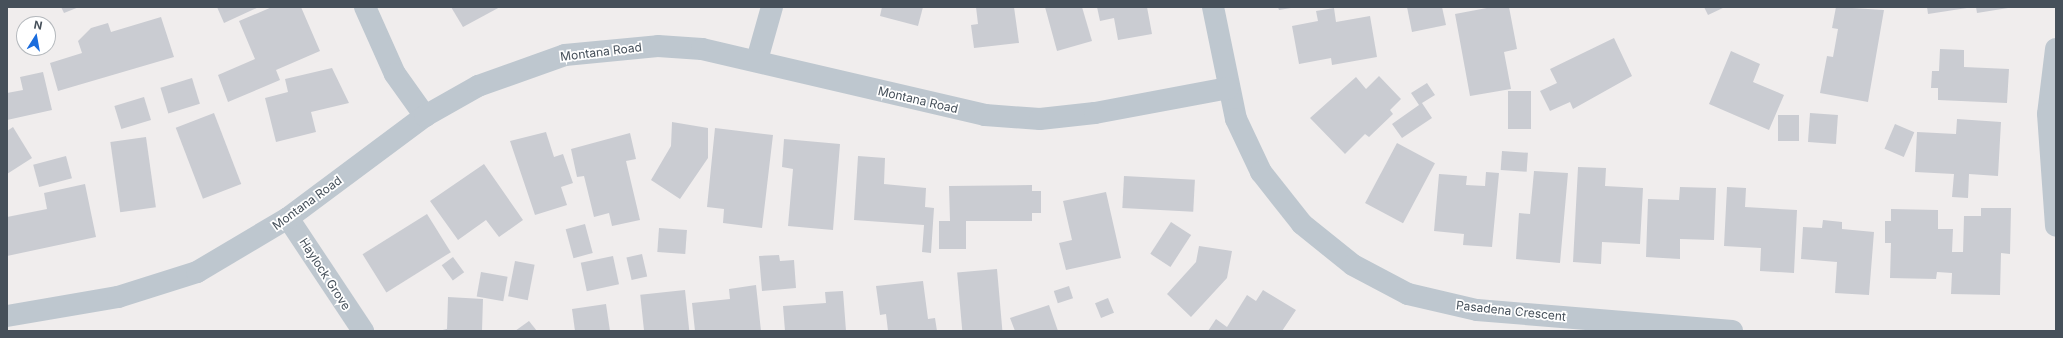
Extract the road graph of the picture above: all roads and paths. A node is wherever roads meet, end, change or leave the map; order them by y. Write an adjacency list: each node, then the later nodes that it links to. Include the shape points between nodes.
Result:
1 (365, 7): 7 (street, via 395,74)
2 (772, 7): 5 (street)
3 (1214, 7): 6 (street, Pasadena Crescent)
4 (2056, 49): 9 (street, via 2048,114)
5 (757, 60): 6 (street, Montana Road, via 918,101 985,115 1017,117 1095,113); 7 (street, Montana Road, via 702,49 658,46 566,55 478,86)
6 (1228, 88): 11 (street, Pasadena Crescent, via 1248,145 1283,203 1324,244 1360,268 1408,294 1440,303 1477,310)
7 (425, 116): 8 (street, Montana Road)
8 (288, 218): 10 (street, Montana Road, via 221,260 165,284 118,297); 12 (street, Haylock Grove)
9 (2056, 226)
10 (7, 316)
11 (1628, 327): 13 (street, Pasadena Crescent)
12 (363, 331)
13 (1732, 331)

